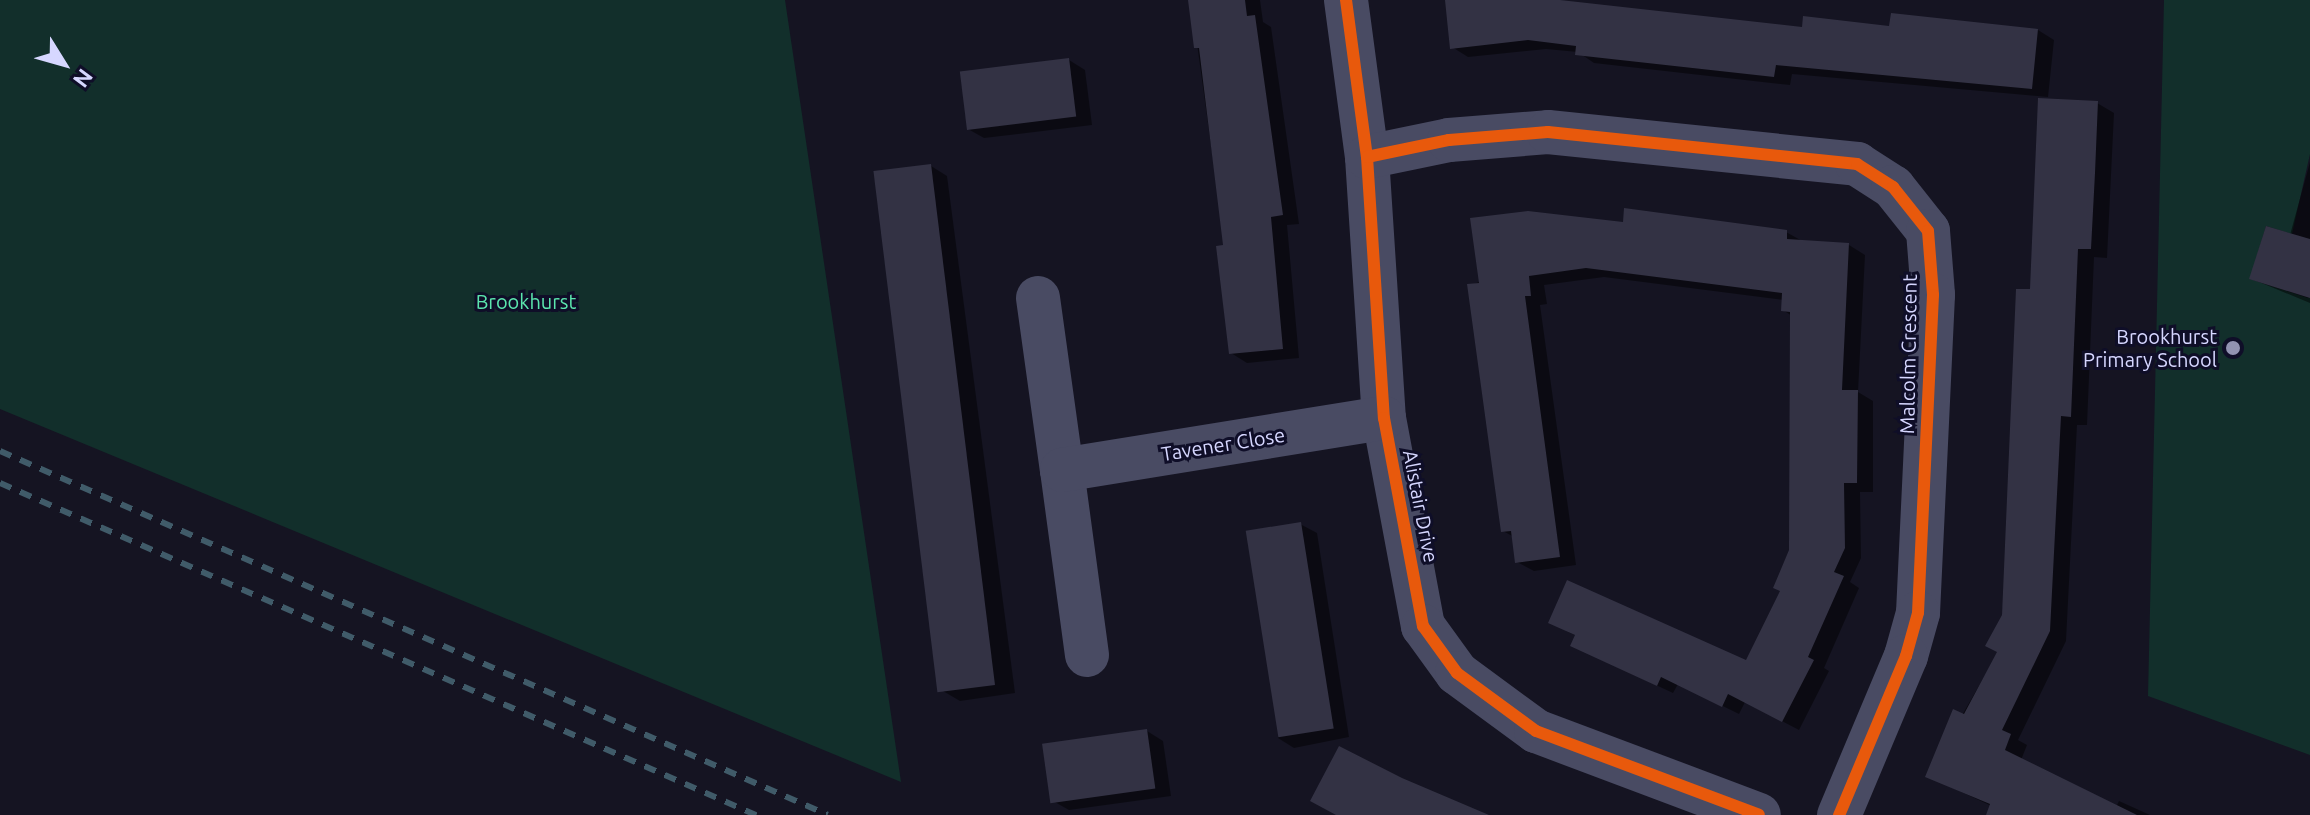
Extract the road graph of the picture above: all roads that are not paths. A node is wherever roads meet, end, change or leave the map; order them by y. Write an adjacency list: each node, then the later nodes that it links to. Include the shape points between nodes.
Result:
1 (1346, 0): 2 (street, Alistair Drive)
2 (1367, 157): 4 (street, Alistair Drive); 8 (street, Malcolm Crescent, via 1449,140 1548,132 1857,164 1893,187 1928,231 1933,295 1918,613 1906,656)
3 (1038, 298): 5 (street)
4 (1384, 418): 5 (street, Tavener Close); 7 (street, Alistair Drive, via 1423,626 1457,673 1536,731)
5 (1062, 470): 6 (street)
6 (1087, 655)
7 (1759, 815)
8 (1839, 815)

